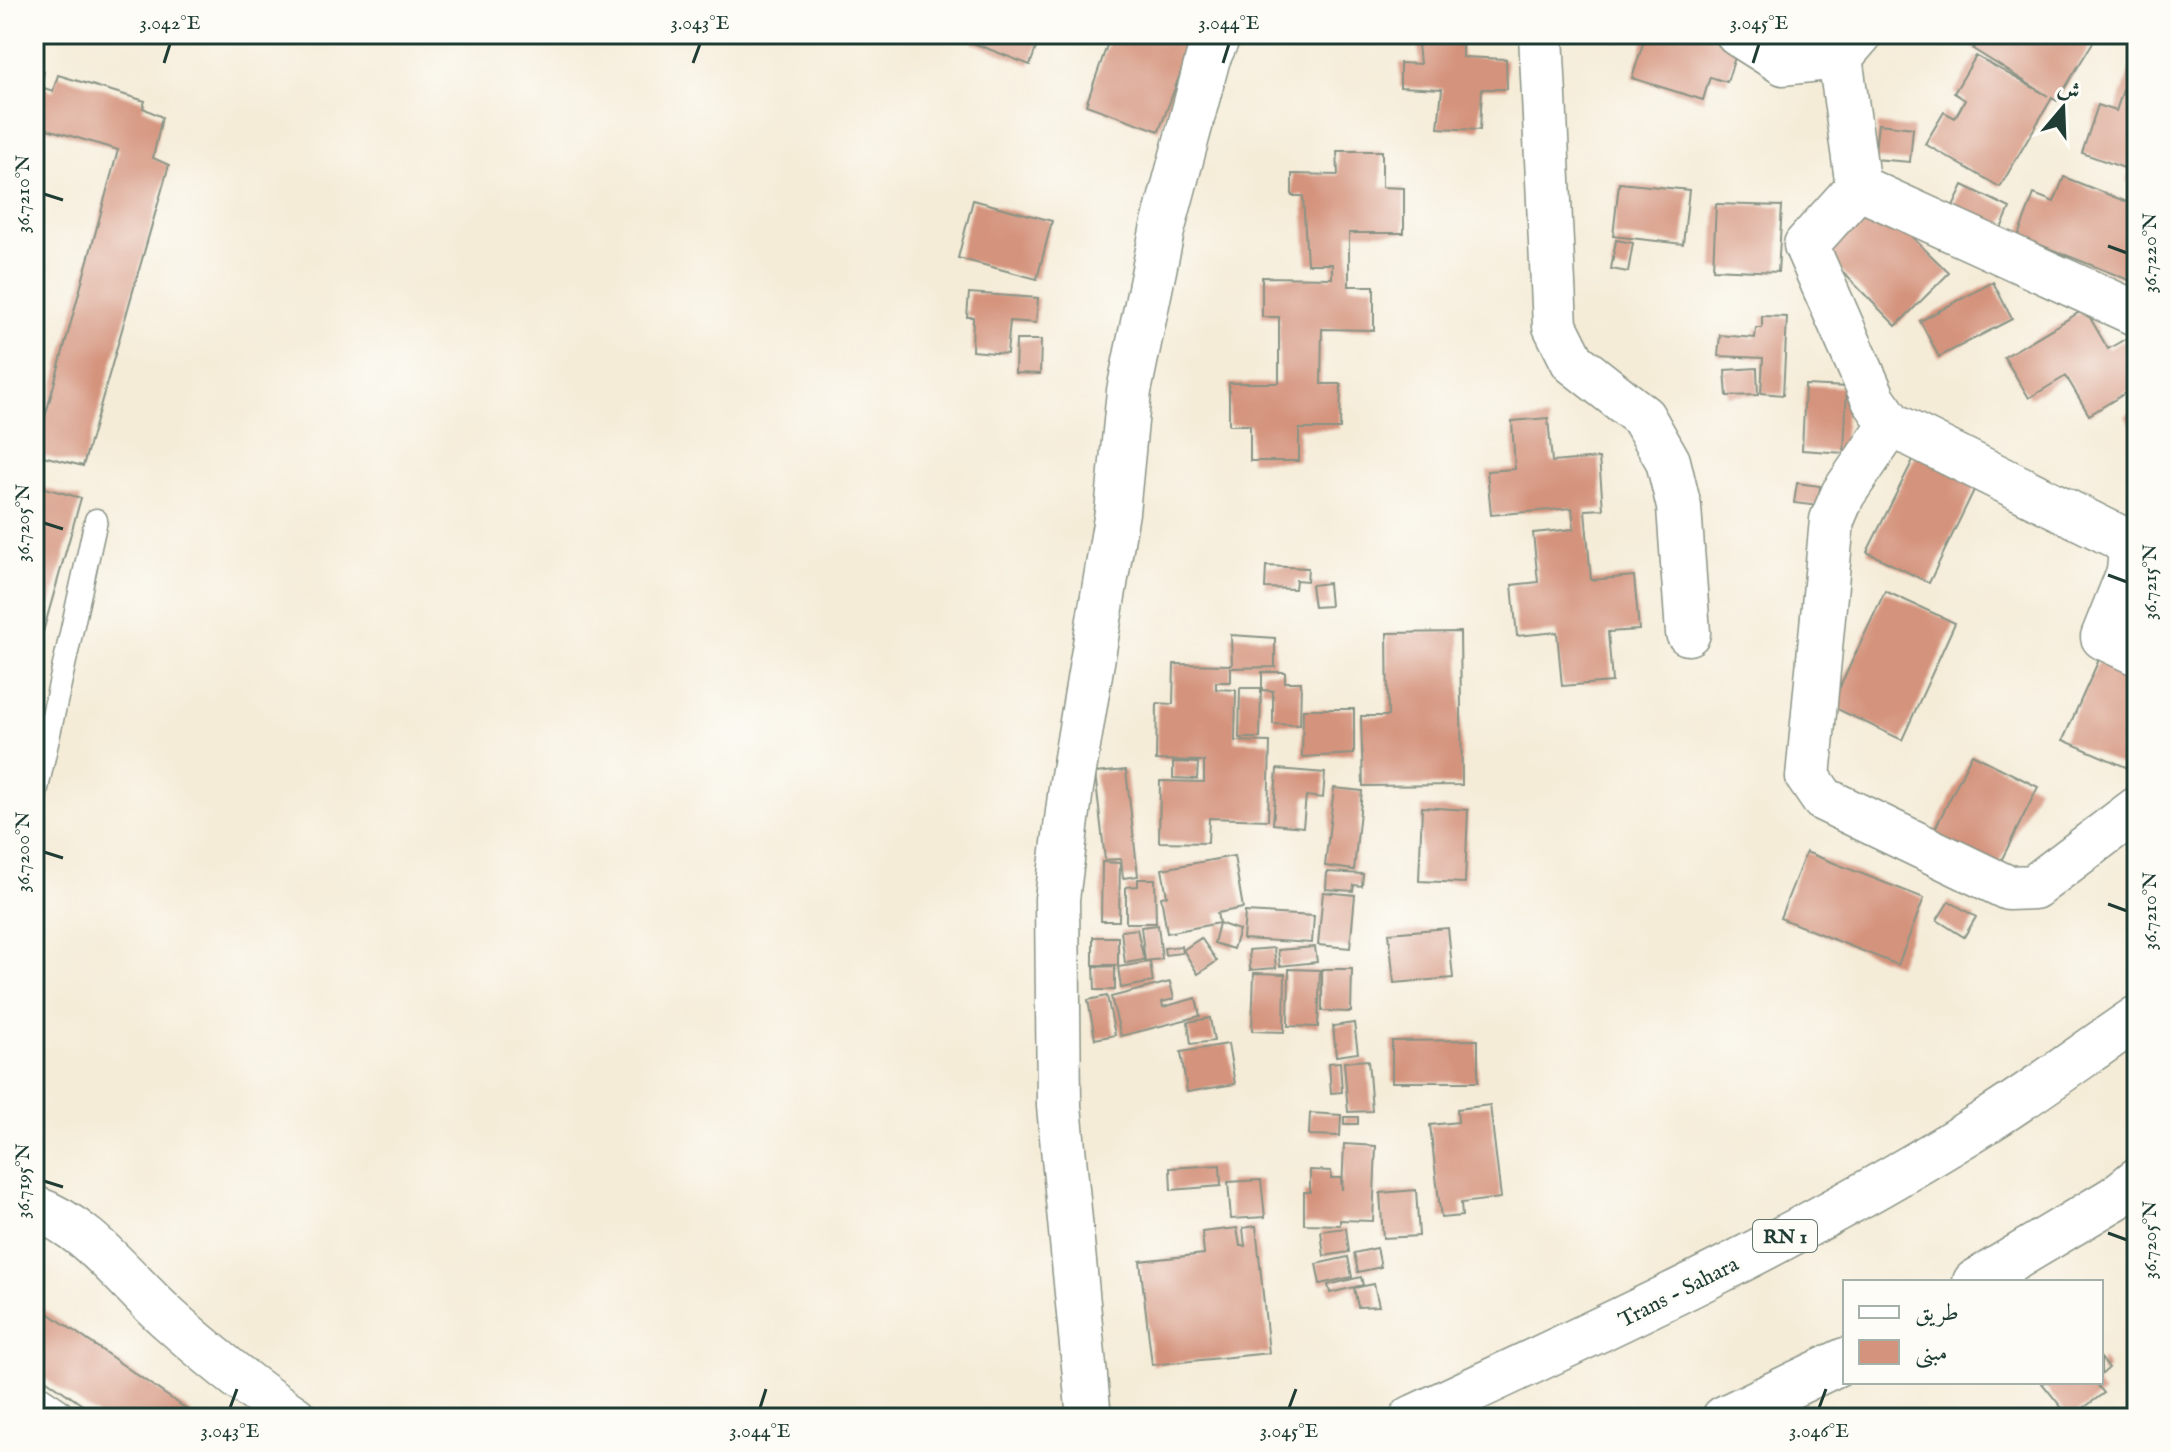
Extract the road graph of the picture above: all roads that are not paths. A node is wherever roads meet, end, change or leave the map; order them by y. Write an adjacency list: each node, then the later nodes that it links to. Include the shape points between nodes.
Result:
1 (1219, 34): 19 (main road, via 1162,231 1129,391 1117,512 1057,899 1059,1106)
2 (1541, 34): 9 (main road, via 1555,326 1573,362 1643,417 1668,461 1679,507)
3 (1738, 34): 4 (main road, via 1784,63)
4 (1850, 46): 5 (main road)
5 (1858, 187): 6 (main road); 7 (main road, via 1806,245 1874,400)
6 (2137, 314)
7 (1891, 424): 10 (main road, via 2131,549 2129,572 2103,637); 12 (main road, via 1843,494 1832,520 1808,777 1823,799 2008,888 2034,887)
8 (96, 520): 11 (lane)
9 (1688, 633)
10 (2137, 653)
11 (34, 802)
12 (2137, 809)
13 (2137, 1018): 22 (main road, Trans - Sahara / RN 1, via 1987,1121 1795,1231)
14 (2137, 1180): 16 (main road)
15 (34, 1208): 21 (main road, via 57,1216 168,1318)
16 (1978, 1280)
17 (1843, 1361): 23 (main road)
18 (34, 1406): 20 (main road)
19 (1078, 1410)
20 (52, 1418)
21 (295, 1418)
22 (1412, 1418)
23 (1724, 1418)

